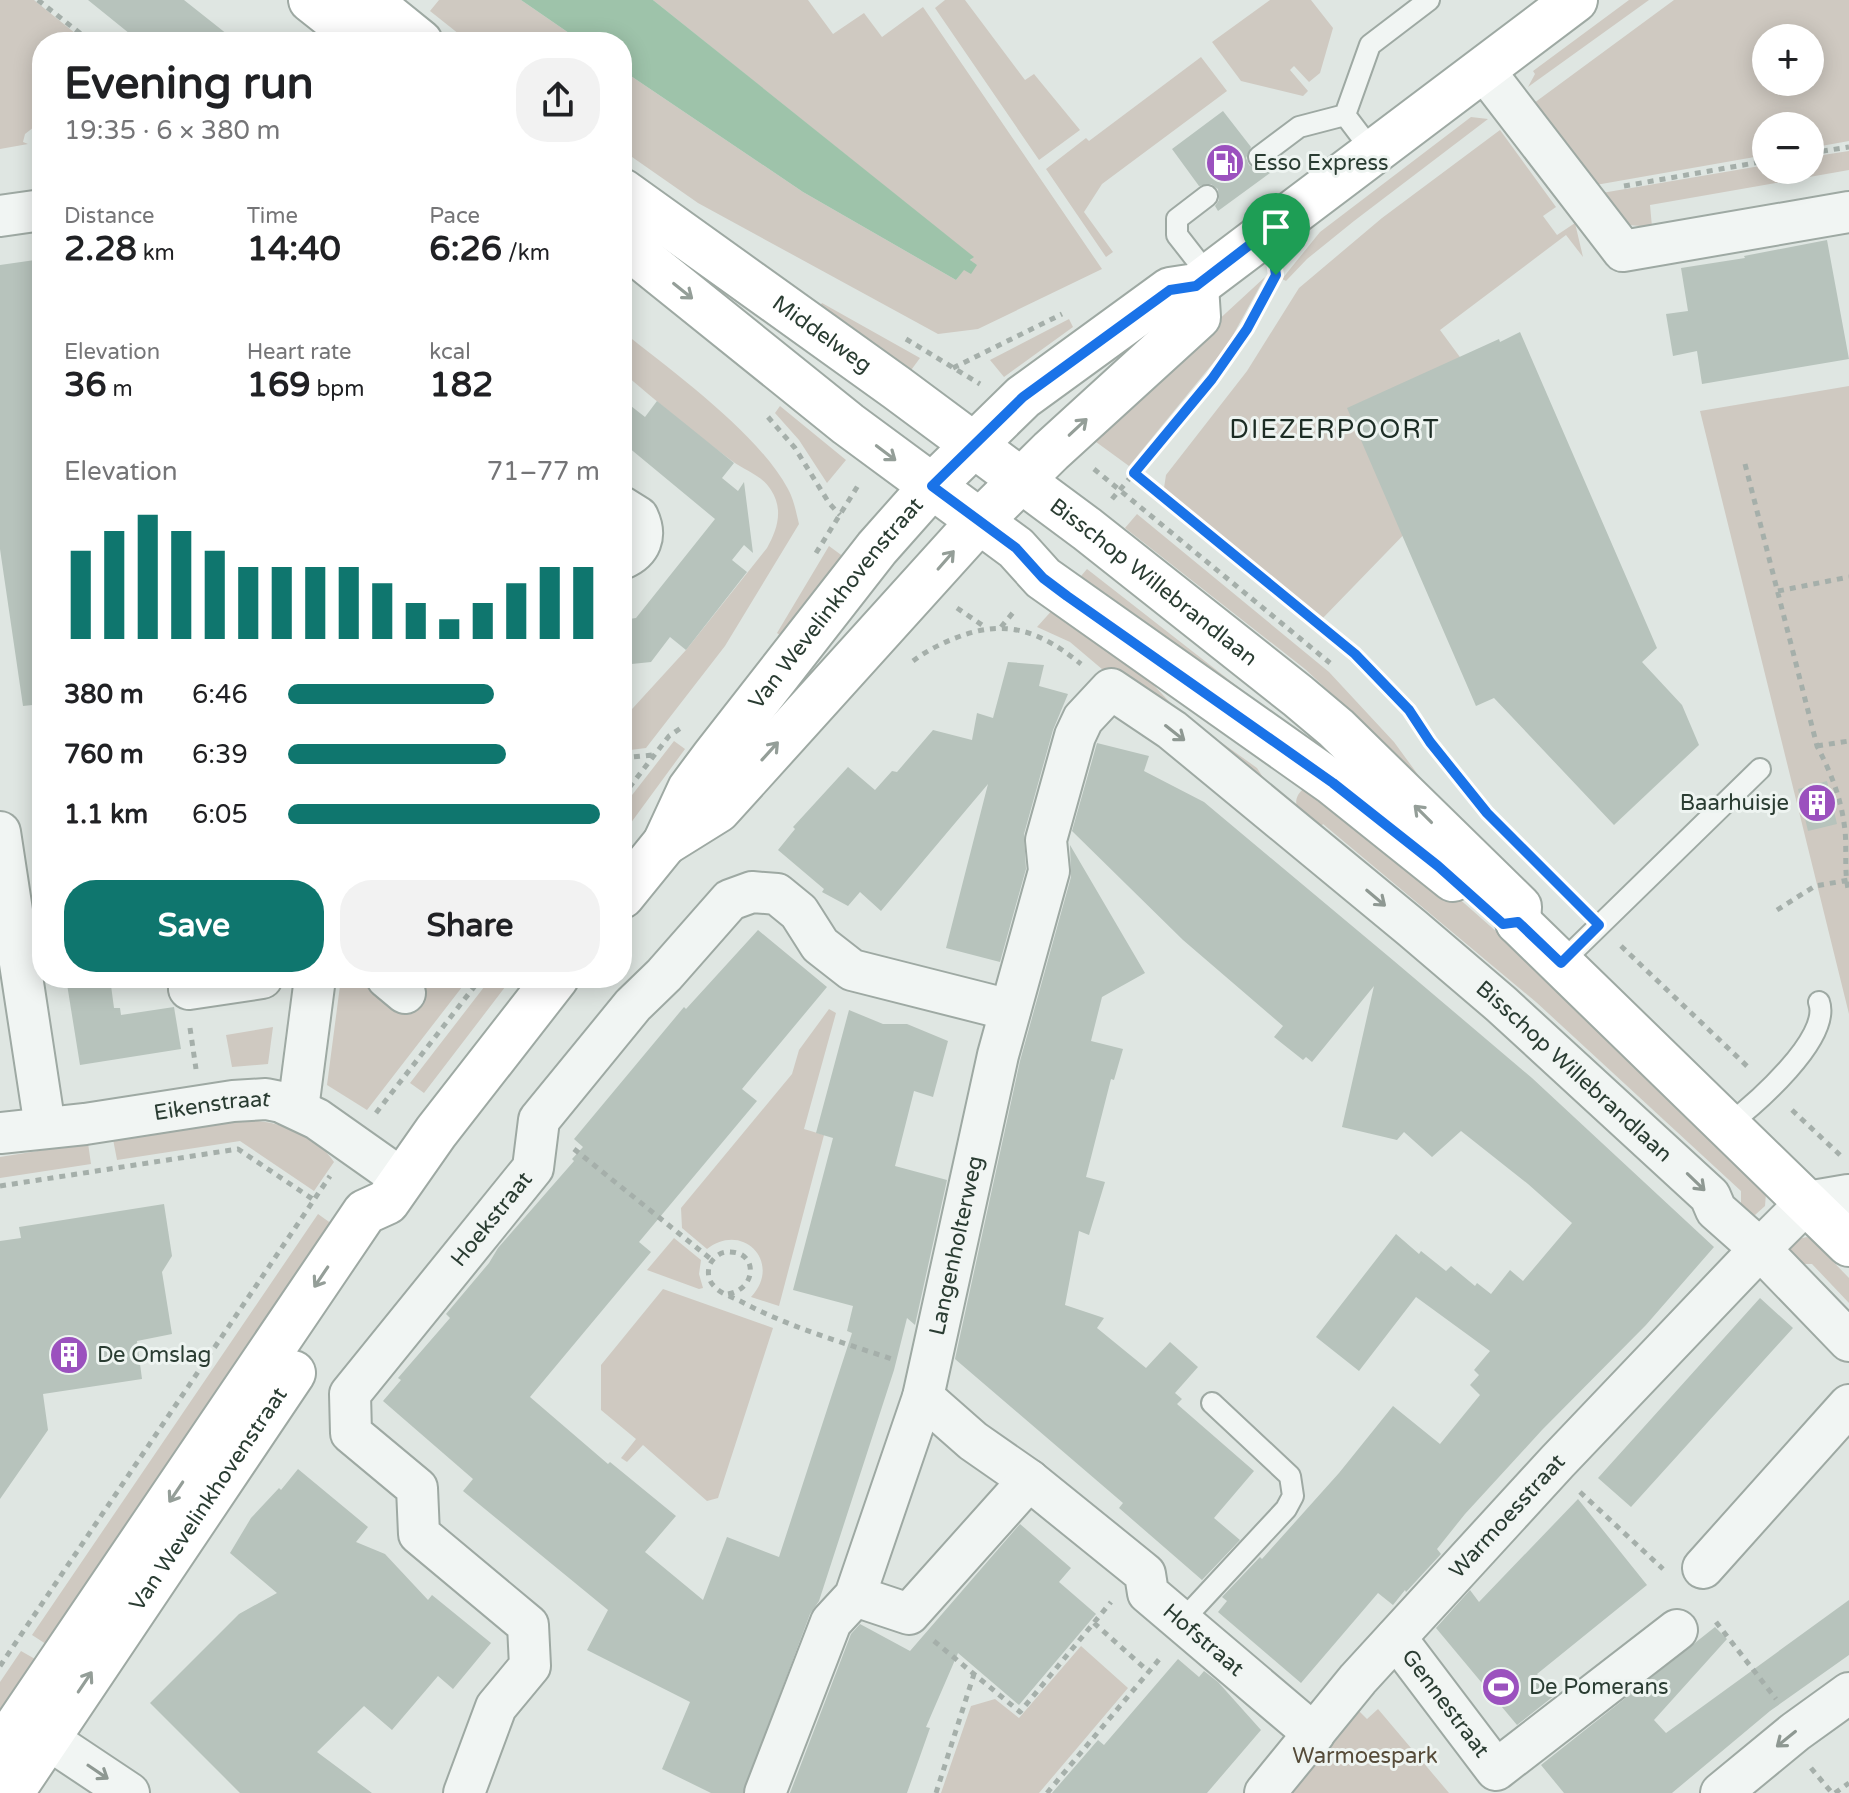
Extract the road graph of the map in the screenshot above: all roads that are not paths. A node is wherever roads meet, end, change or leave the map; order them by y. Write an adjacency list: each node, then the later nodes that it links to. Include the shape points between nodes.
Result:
1 (311, 0): 4 (main road)
2 (1429, 0): 7 (lane, via 1370,45)
3 (1575, 0): 6 (main road, Van Wevelinkhovenstraat)
4 (363, 25): 5 (main road)
5 (386, 32)
6 (1483, 69): 8 (main road, Van Wevelinkhovenstraat); 13 (street, via 1623,251)
7 (1345, 115): 8 (lane); 9 (lane, via 1299,127)
8 (1373, 152): 16 (main road, Van Wevelinkhovenstraat)
9 (1259, 157)
10 (1207, 196): 16 (lane, via 1177,219 1177,235)
11 (632, 198): 17 (main road, Middelweg)
12 (32, 211): 14 (street)
13 (1849, 212)
14 (0, 216)
15 (632, 250): 19 (main road, one-way to 19)
16 (1202, 281): 17 (main road, Van Wevelinkhovenstraat, via 1170,290 1023,397); 18 (main road, Van Wevelinkhovenstraat, one-way to 16, via 1198,317)
17 (973, 444): 18 (main road, Middelweg); 19 (main road, Van Wevelinkhovenstraat)
18 (1021, 480): 21 (main road, Van Wevelinkhovenstraat); 30 (main road, Bisschop Willebrandlaan, one-way to 18, via 1519,907 1336,728)
19 (932, 486): 21 (main road); 28 (main road, Van Wevelinkhovenstraat, via 877,548 690,789)
20 (632, 513): 22 (street, via 643,534)
21 (980, 521): 24 (main road, Bisschop Willebrandlaan, via 1016,548 1043,578); 28 (main road, Van Wevelinkhovenstraat, one-way to 21, via 718,810)
22 (632, 553)
23 (1111, 689): 26 (street, Bisschop Willebrandlaan, one-way to 26, via 1172,730); 37 (street, Langenholterweg, via 1075,736 1046,840 1049,871)
24 (1274, 742): 26 (street); 30 (main road, Bisschop Willebrandlaan, via 1380,819 1503,924)
25 (1760, 769): 31 (lane)
26 (1281, 819): 45 (street, Bisschop Willebrandlaan, one-way to 45, via 1501,1004 1684,1171 1710,1196 1716,1210)
27 (0, 832): 40 (street)
28 (665, 843): 29 (main road, Van Wevelinkhovenstraat)
29 (632, 884)
30 (1518, 922): 31 (main road, Bisschop Willebrandlaan)
31 (1561, 963): 39 (main road, Bisschop Willebrandlaan)
32 (233, 988): 36 (street)
33 (309, 988): 38 (street)
34 (548, 988): 42 (main road, Van Wevelinkhovenstraat)
35 (1819, 1002): 39 (lane, via 1821,1018 1814,1035 1770,1089)
36 (189, 1003)
37 (1010, 1010): 47 (street, Langenholterweg); 61 (street, Hoekstraat, via 852,970 820,945 799,912 777,894 752,892 730,900 633,1005 539,1120 533,1168 350,1394 351,1433 417,1488 419,1534 528,1625 530,1666 496,1707)
38 (298, 1109): 40 (street, Eikenstraat, via 266,1099); 42 (street, Eikenstraat, via 352,1144)
39 (1728, 1125): 43 (main road, Bisschop Willebrandlaan)
40 (45, 1127): 41 (street, Eikenstraat)
41 (0, 1133)
42 (395, 1190): 58 (main road, Van Wevelinkhovenstraat, via 365,1212)
43 (1835, 1197): 44 (main road, Bisschop Willebrandlaan); 45 (street, Warmoesstraat)
44 (1849, 1244)
45 (1760, 1249): 46 (street, Bisschop Willebrandlaan); 55 (street, Warmoesstraat)
46 (1849, 1341)
47 (925, 1384): 50 (street, Hofstraat, via 973,1441); 52 (street, Langenholterweg)
48 (1212, 1403): 53 (lane, via 1290,1476 1293,1496)
49 (1849, 1405): 51 (street)
50 (1029, 1480): 52 (street, via 909,1614); 53 (street, Hofstraat, via 1145,1574 1148,1593)
51 (1703, 1568)
52 (855, 1596): 62 (street, Langenholterweg, via 831,1622)
53 (1184, 1625): 57 (street, Hofstraat)
54 (1677, 1630): 55 (street, Gennestraat, via 1496,1770)
55 (1396, 1638): 57 (street, Warmoesstraat)
56 (1849, 1693): 64 (street, one-way to 64)
57 (1314, 1734): 63 (street, Warmoesstraat)
58 (23, 1737): 59 (main road, Van Wevelinkhovenstraat); 60 (street, one-way to 60)
59 (11, 1793)
60 (129, 1793)
61 (464, 1793)
62 (765, 1793)
63 (1265, 1793)
64 (1721, 1793)

